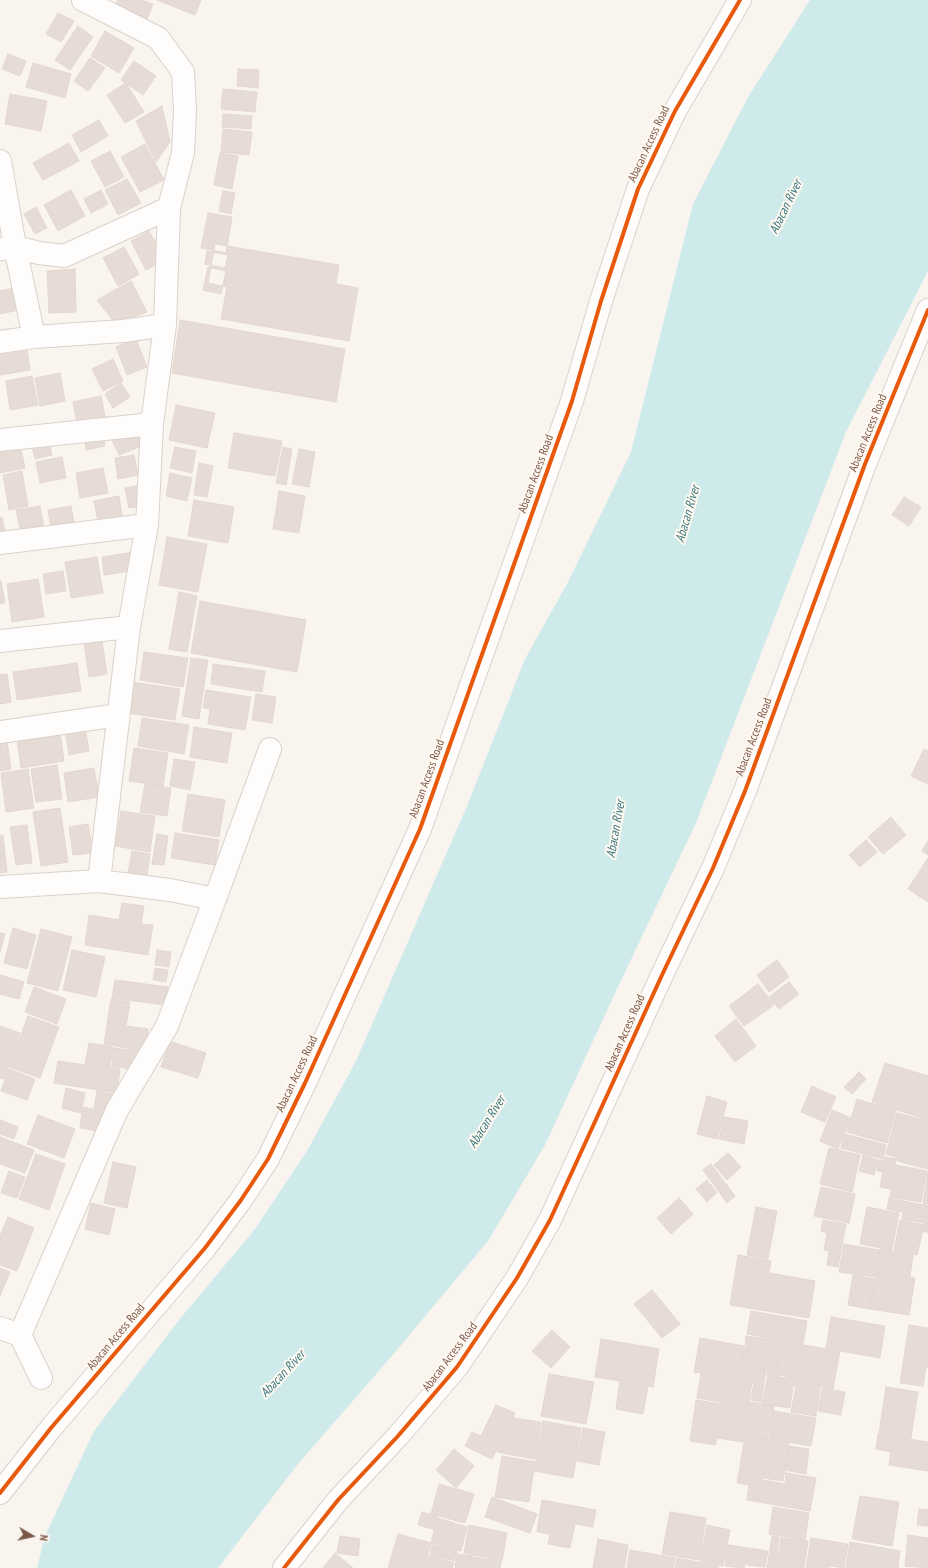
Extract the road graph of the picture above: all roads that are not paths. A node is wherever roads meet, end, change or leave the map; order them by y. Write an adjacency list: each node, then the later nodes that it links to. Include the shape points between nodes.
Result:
1 (83, 0): 4 (street, via 158,38 183,72 183,152)
2 (740, 0): 24 (street, Abacan Access Road, via 675,111 638,189 601,301 572,401 420,829 268,1159 205,1248 51,1428)
3 (0, 161): 5 (street)
4 (169, 208): 5 (street, via 64,256); 7 (street)
5 (8, 248): 8 (street)
6 (928, 310): 25 (street, Abacan Access Road, via 865,464 745,791 713,868 550,1220 517,1278 457,1368 338,1500)
7 (166, 325): 8 (street, via 123,331); 10 (street)
8 (34, 337): 9 (street)
9 (0, 342)
10 (152, 424): 11 (street); 12 (street)
11 (0, 440)
12 (147, 525): 13 (street); 14 (street)
13 (0, 543)
14 (129, 627): 15 (street); 16 (street)
15 (0, 641)
16 (118, 715): 17 (street); 19 (street)
17 (0, 732)
18 (270, 749): 21 (street)
19 (99, 881): 20 (street); 21 (street)
20 (0, 887)
21 (215, 899): 22 (street, via 167,1026 117,1110)
22 (10, 1331): 23 (street)
23 (41, 1378)
24 (0, 1493)
25 (284, 1568)

